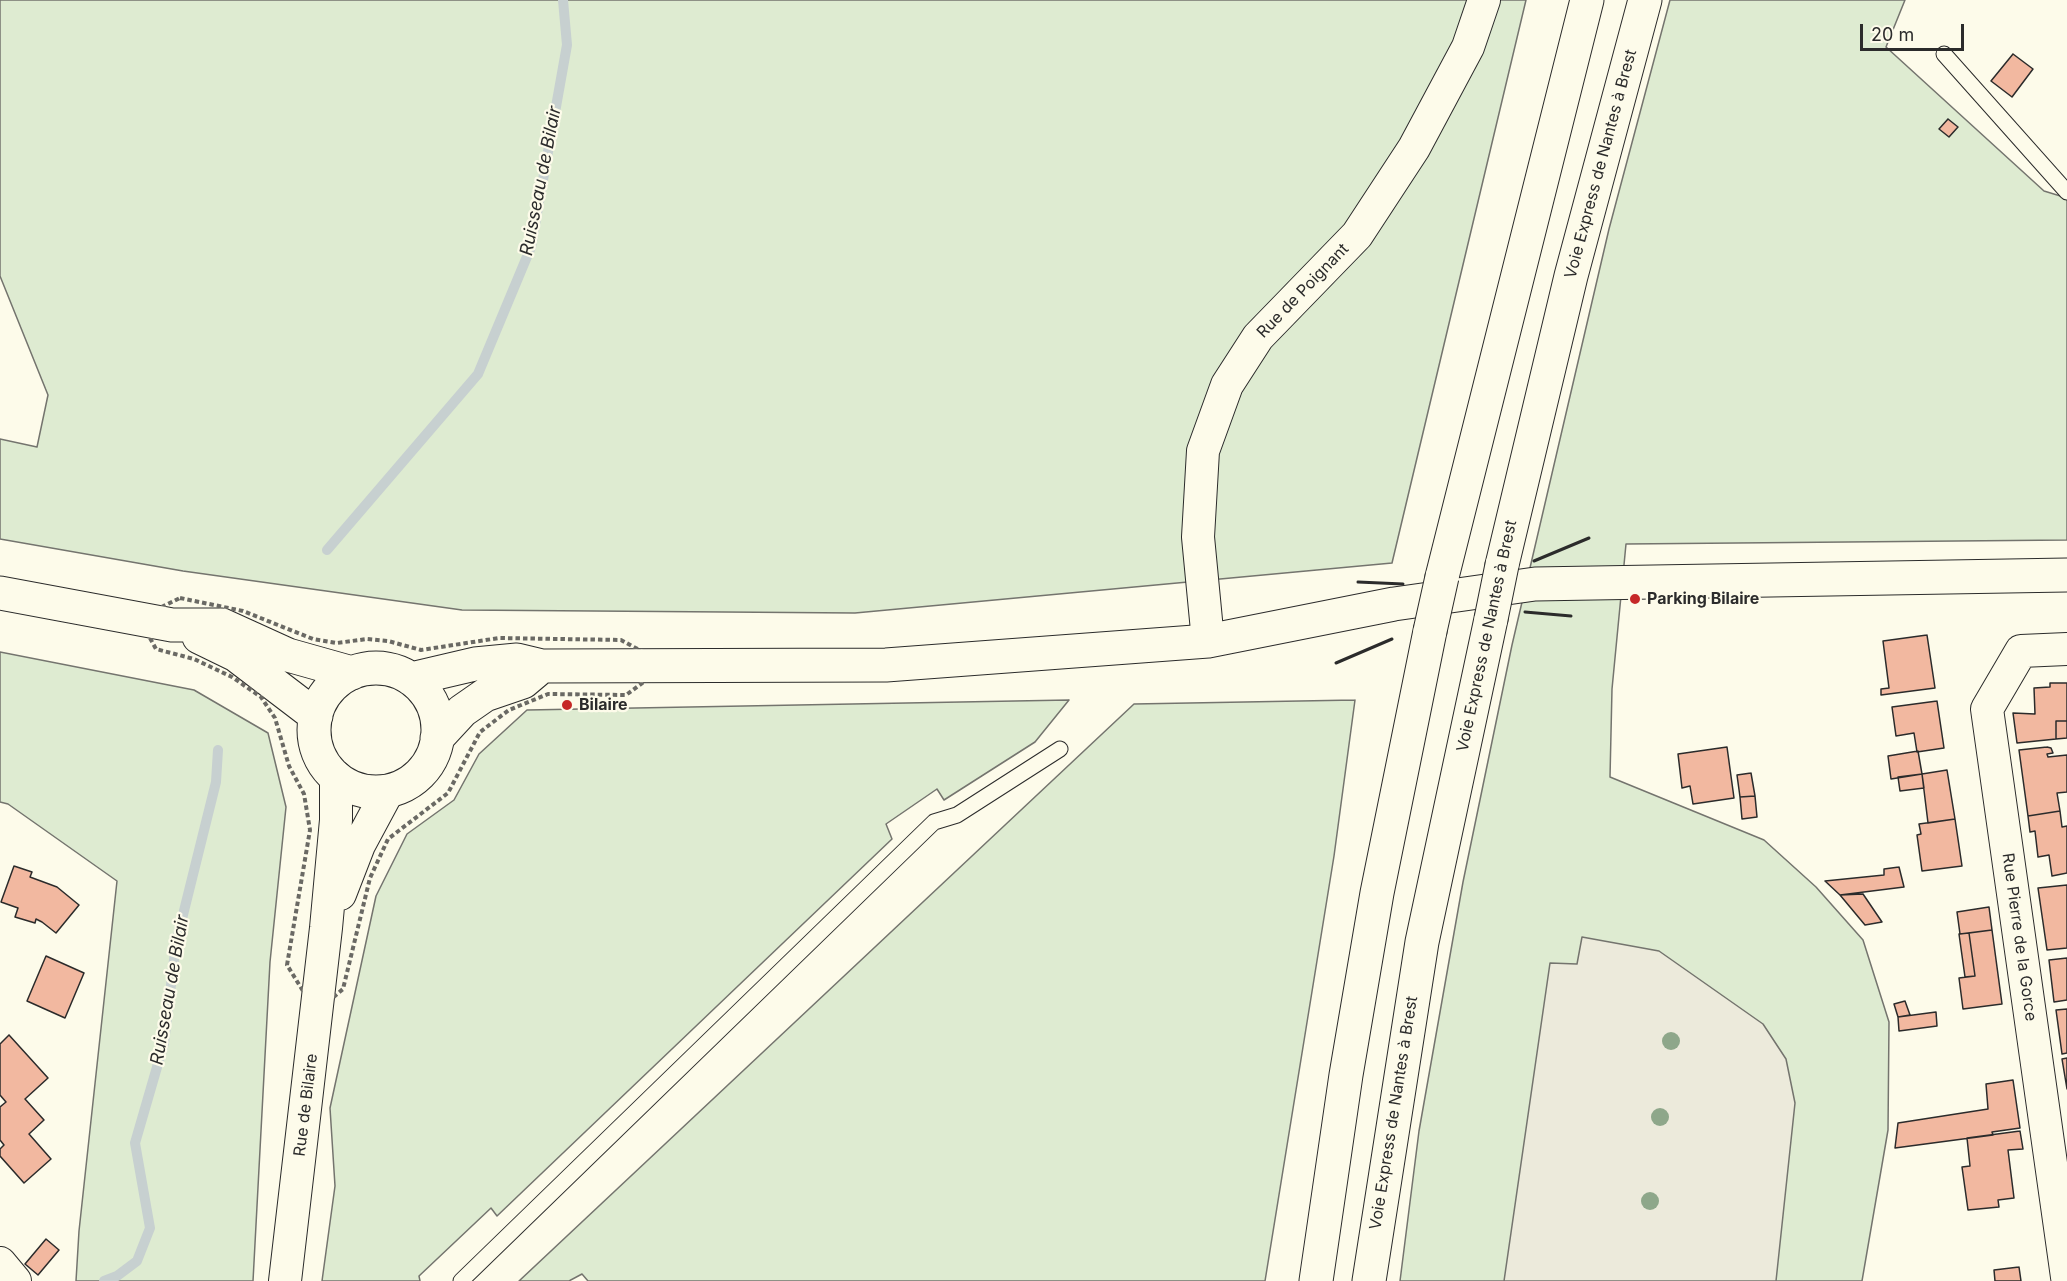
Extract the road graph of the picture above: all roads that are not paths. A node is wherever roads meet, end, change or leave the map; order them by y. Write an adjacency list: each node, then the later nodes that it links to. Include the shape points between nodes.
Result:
1 (1484, 0): 9 (street, Rue de Poignant, via 1468,47 1414,148 1357,235 1258,337 1227,385 1203,452 1198,537)
2 (1587, 0): 25 (main road, bridge, via 1430,631 1377,893)
3 (1645, 0): 26 (main road, Voie Express de Nantes à Brest, bridge, via 1570,276 1502,565 1422,942)
4 (1944, 54): 5 (lane)
5 (2067, 192)
6 (2067, 575): 9 (main road, via 1535,584 1394,604)
7 (0, 593): 8 (main road)
8 (169, 624): 12 (main road, via 222,625 288,655); 14 (main road, via 236,655)
9 (1208, 641): 11 (main road, via 886,665)
10 (2067, 649): 21 (street, Rue Pierre de la Gorce, via 2021,651 1987,709)
11 (542, 666): 13 (main road, via 517,660 475,664); 15 (main road, via 523,682 485,695 462,711)
12 (352, 673): 13 (main road, via 382,668); 14 (main road, via 323,698)
13 (411, 679): 15 (main road, via 433,705)
14 (316, 717): 17 (main road, via 318,750)
15 (437, 738): 18 (main road, via 432,757 421,773)
16 (1060, 748): 24 (lane, via 957,815 934,822)
17 (336, 777): 18 (main road, via 370,792); 19 (street, Rue de Bilaire)
18 (388, 791): 19 (street, Rue de Bilaire, via 359,845)
19 (326, 928): 23 (street, Rue de Bilaire)
20 (0, 1263): 22 (street)
21 (2067, 1277)
22 (15, 1281)
23 (285, 1281)
24 (461, 1281)
25 (1316, 1281)
26 (1369, 1281)

